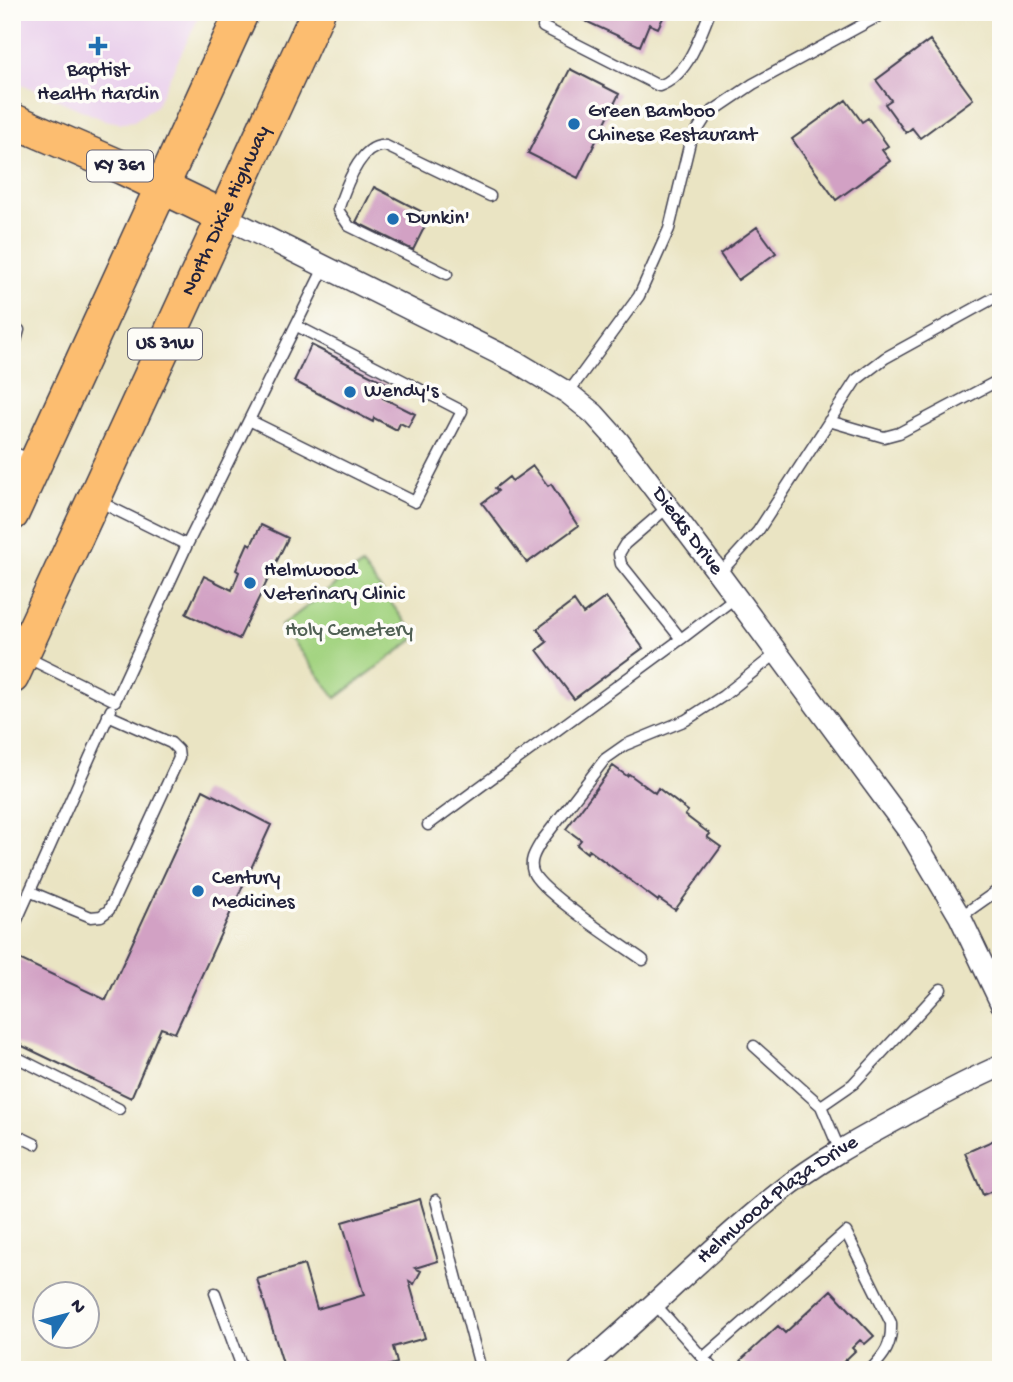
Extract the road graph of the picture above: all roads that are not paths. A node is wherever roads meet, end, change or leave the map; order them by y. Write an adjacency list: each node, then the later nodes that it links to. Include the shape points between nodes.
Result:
1 (242, 12): 7 (main road, US 31W)
2 (318, 12): 9 (main road, North Dixie Highway / US 31W)
3 (710, 12): 5 (lane, via 673,81 659,86)
4 (886, 12): 17 (lane, via 753,84 707,115 690,142 669,229 639,296)
5 (543, 27)
6 (12, 120): 7 (main road, KY 361)
7 (162, 186): 9 (main road, KY 361); 20 (main road, US 31W)
8 (490, 196): 11 (lane, via 386,146 373,147 354,171 338,211 349,226)
9 (225, 217): 10 (street, Diecks Drive); 21 (main road, North Dixie Highway / US 31W)
10 (325, 266): 13 (lane); 17 (street, Diecks Drive)
11 (447, 274)
12 (1001, 294): 19 (lane, via 885,358 856,380)
13 (297, 326): 18 (lane); 18 (lane, via 462,411 415,502)
14 (19, 330): 15 (lane)
15 (12, 355)
16 (1001, 379): 19 (lane, via 884,437)
17 (568, 393): 22 (street, Diecks Drive, via 619,442)
18 (249, 420): 24 (lane)
19 (829, 421): 25 (lane, via 758,531)
20 (24, 457): 23 (main road, US 31W)
21 (93, 499): 24 (lane); 29 (main road, North Dixie Highway / US 31W)
22 (668, 507): 25 (street, Diecks Drive); 27 (lane, via 619,554 621,564)
23 (12, 514)
24 (187, 545): 30 (lane)
25 (719, 574): 26 (street, Diecks Drive)
26 (736, 597): 27 (lane); 28 (street, Diecks Drive)
27 (681, 639): 32 (lane)
28 (777, 653): 35 (street, Diecks Drive, via 911,834); 37 (lane, via 686,720 625,745 605,759 532,857 533,873 548,891)
29 (17, 666): 30 (lane)
30 (115, 701): 31 (lane)
31 (108, 716): 34 (lane); 34 (lane, via 171,743 179,758 109,910 91,917)
32 (428, 825)
33 (1001, 888): 35 (lane)
34 (31, 891): 36 (lane)
35 (960, 917): 39 (street, Diecks Drive)
36 (12, 931)
37 (643, 960)
38 (941, 989): 43 (lane, via 853,1084)
39 (1001, 1003)
40 (754, 1046): 43 (lane)
41 (12, 1055): 44 (lane)
42 (1001, 1066): 47 (street, Helmwood Plaza Drive)
43 (821, 1106): 47 (lane)
44 (119, 1109)
45 (12, 1133): 46 (lane)
46 (35, 1144)
47 (840, 1151): 50 (street, Helmwood Plaza Drive, via 780,1191)
48 (436, 1200): 53 (lane)
49 (215, 1293): 52 (lane)
50 (655, 1304): 51 (lane); 54 (street, Helmwood Plaza Drive)
51 (703, 1358): 55 (lane); 56 (lane, via 846,1232 891,1323 887,1351)
52 (243, 1370)
53 (481, 1370)
54 (579, 1370)
55 (714, 1370)
56 (870, 1370)

